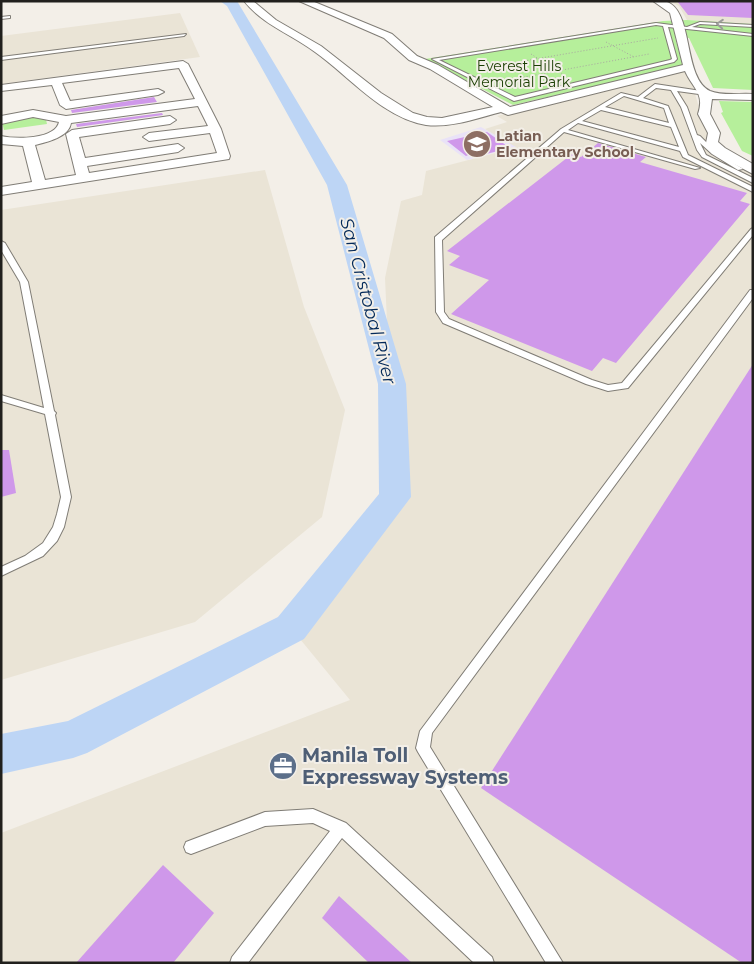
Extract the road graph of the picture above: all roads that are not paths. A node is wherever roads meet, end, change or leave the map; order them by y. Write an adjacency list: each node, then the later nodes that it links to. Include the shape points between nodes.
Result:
1 (248, 1): 27 (street, via 280,28 318,49 361,84 413,119 442,122)
2 (303, 1): 27 (street, via 388,36 413,58)
3 (658, 1): 7 (street, via 668,6)
4 (8, 17): 5 (lane)
5 (1, 18)
6 (665, 25): 6 (lane, via 656,24 434,59 514,100 675,59); 7 (lane)
7 (684, 26): 8 (lane, one-way to 7, via 700,23); 10 (lane, via 705,32); 12 (street)
8 (753, 26)
9 (184, 35): 11 (lane)
10 (753, 35)
11 (1, 59)
12 (690, 66): 20 (street); 27 (street, via 508,111)
13 (152, 68): 14 (street); 19 (street); 25 (street, via 183,64)
14 (118, 73): 17 (street); 21 (street)
15 (56, 81): 17 (street); 17 (street, via 66,105); 24 (street)
16 (1, 88): 24 (street)
17 (95, 88): 21 (street)
18 (674, 90): 20 (lane); 23 (lane, via 651,87); 36 (lane)
19 (158, 92): 21 (street); 26 (street)
20 (706, 93): 22 (street); 46 (street, via 704,114 714,133 712,143)
21 (129, 95)
22 (753, 97)
23 (639, 98): 28 (lane, via 623,94); 33 (lane, via 666,107)
24 (22, 100): 29 (street); 30 (street)
25 (201, 102): 26 (street); 34 (street)
26 (164, 106): 30 (street); 31 (street)
27 (504, 108)
28 (600, 108): 32 (lane); 33 (lane)
29 (1, 120)
30 (64, 120): 40 (street, via 65,126 58,132)
31 (170, 120): 37 (street); 43 (street, via 72,134 81,147)
32 (577, 122): 35 (lane); 42 (lane)
33 (674, 126): 42 (lane)
34 (215, 129): 37 (street); 44 (street, via 224,156)
35 (563, 130): 45 (lane, via 696,168); 53 (lane, via 438,239 440,312 446,321 589,382 608,388 625,386)
36 (693, 131): 47 (lane, via 714,153); 49 (lane, via 704,156)
37 (177, 133): 39 (street); 41 (street)
38 (1, 140): 40 (street)
39 (132, 140)
40 (28, 142): 50 (street)
41 (178, 148): 43 (street); 44 (street)
42 (682, 150): 45 (lane, via 685,156)
43 (80, 163): 48 (street)
44 (185, 163): 48 (street)
45 (702, 166): 51 (lane)
46 (753, 170)
47 (753, 174)
48 (84, 179): 50 (street)
49 (753, 181)
50 (40, 185): 52 (street)
51 (753, 190)
52 (1, 191)
53 (753, 230)
54 (1, 243): 57 (lane, via 24,282)
55 (753, 292): 63 (lane, via 426,731 423,748)
56 (1, 398): 57 (lane)
57 (51, 413): 58 (lane, via 66,497 62,519 54,540 35,558)
58 (1, 572)
59 (341, 828): 60 (lane, via 312,816 264,819); 61 (lane); 62 (lane)
60 (191, 848)
61 (485, 962)
62 (238, 963)
63 (555, 963)

